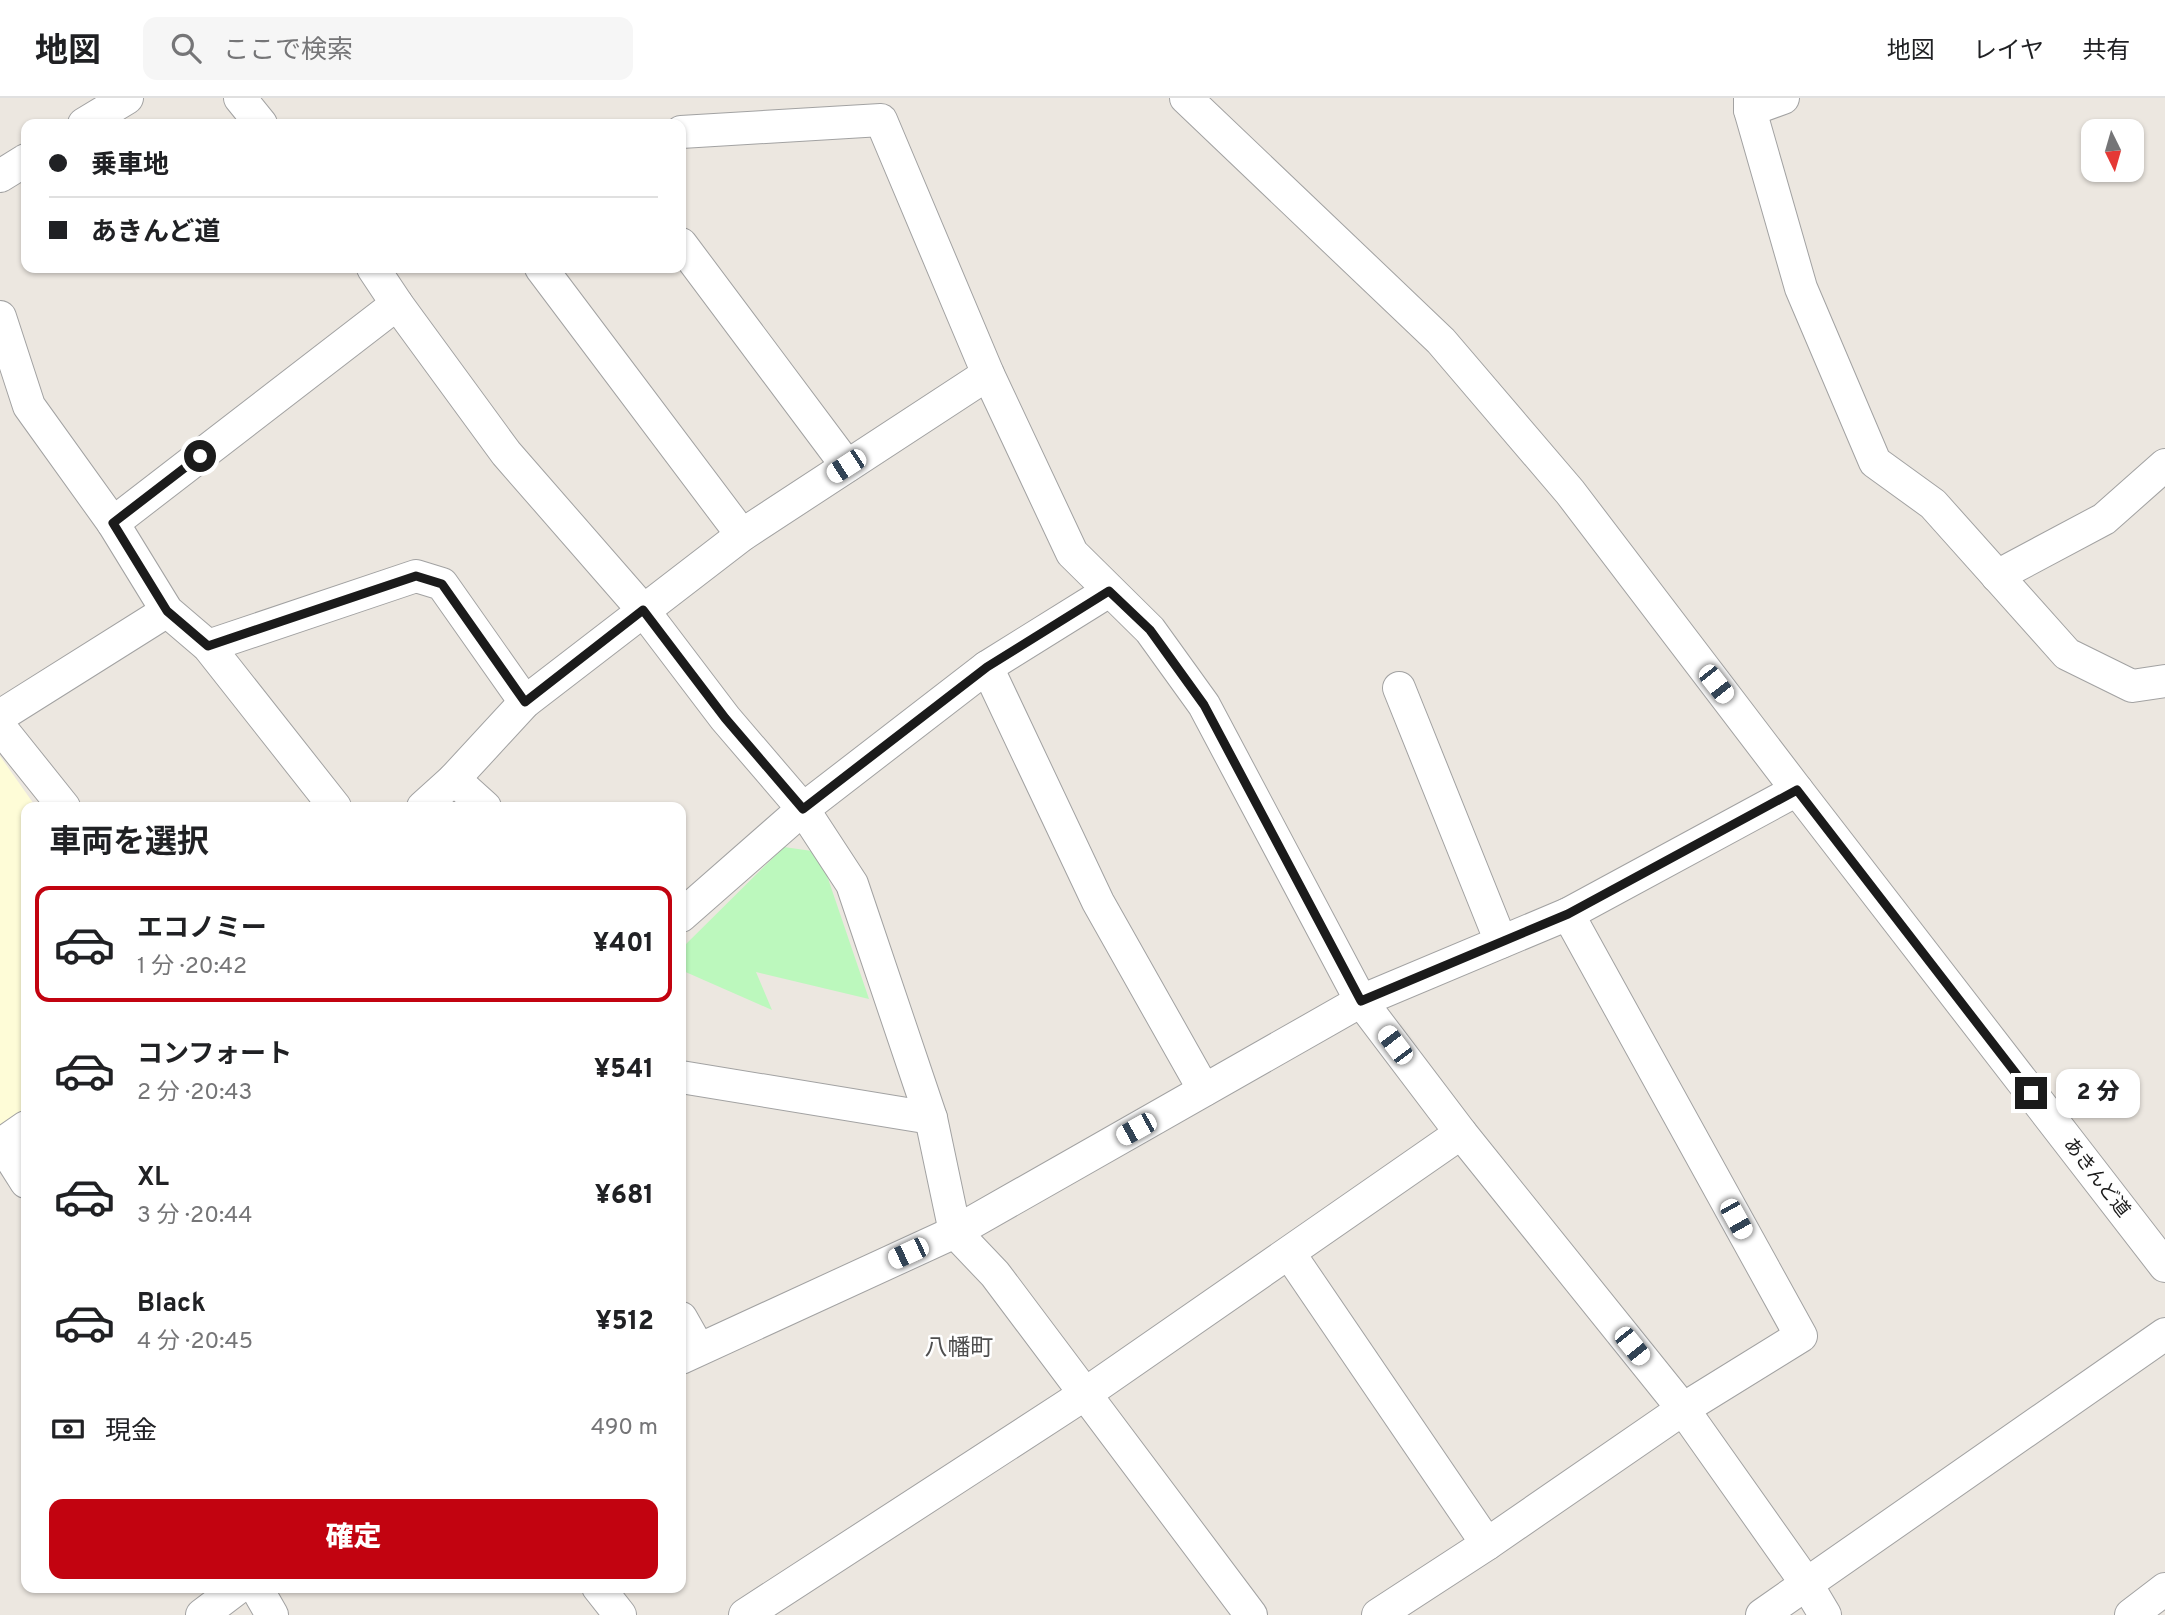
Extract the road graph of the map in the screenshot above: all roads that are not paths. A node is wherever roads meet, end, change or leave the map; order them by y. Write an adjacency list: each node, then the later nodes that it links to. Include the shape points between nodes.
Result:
1 (127, 98): 6 (street)
2 (240, 98): 7 (street)
3 (1186, 98): 33 (street, あきんど道, via 1441,341 1570,492)
4 (1783, 98): 5 (street)
5 (1750, 104): 21 (street, via 1801,288 1875,462 1933,504)
6 (92, 119)
7 (257, 119)
8 (686, 132): 16 (street, via 881,120)
9 (21, 163): 10 (street)
10 (0, 176)
11 (686, 251): 18 (street)
12 (376, 273): 14 (street)
13 (545, 273): 20 (street)
14 (397, 304): 19 (street); 23 (street, via 506,453)
15 (0, 317): 19 (street, via 29,406)
16 (988, 374): 18 (street); 22 (street, via 1072,553)
17 (2165, 465): 21 (street, via 2104,519)
18 (846, 466): 20 (street)
19 (113, 523): 24 (street)
20 (741, 535): 23 (street)
21 (1997, 576): 27 (street, via 2067,654 2132,686)
22 (1109, 591): 26 (street); 42 (street, via 1150,630 1204,705)
23 (643, 610): 29 (street); 38 (street, via 725,718)
24 (167, 611): 25 (street); 30 (street)
25 (208, 646): 29 (street, via 416,576 442,584); 35 (street)
26 (987, 667): 38 (street); 44 (street, via 1098,902)
27 (2165, 681)
28 (1399, 688): 41 (street)
29 (525, 702): 32 (street)
30 (0, 716)
31 (0, 727): 34 (street)
32 (454, 779): 36 (street); 37 (street)
33 (1797, 790): 40 (street); 51 (street, あきんど道)
34 (60, 802)
35 (331, 802)
36 (429, 802)
37 (479, 802)
38 (803, 809): 39 (street); 45 (street, via 852,884)
39 (686, 912)
40 (1568, 914): 41 (street); 55 (street, via 1801,1336)
41 (1502, 942): 42 (street)
42 (1361, 1001): 44 (street); 46 (street)
43 (686, 1078): 45 (street)
44 (1204, 1090): 49 (street)
45 (931, 1118): 49 (street)
46 (1461, 1133): 50 (street); 55 (street)
47 (9, 1139): 48 (street)
48 (21, 1169)
49 (955, 1231): 53 (street); 54 (street, via 995,1273)
50 (1289, 1253): 54 (street); 56 (street)
51 (2165, 1266)
52 (2165, 1334): 57 (street)
53 (690, 1353)
54 (1085, 1394): 65 (street); 66 (street)
55 (1684, 1409): 56 (street); 57 (street)
56 (1487, 1544): 67 (street)
57 (1805, 1583): 68 (street); 69 (street)
58 (2165, 1590): 70 (street)
59 (231, 1593): 62 (street)
60 (259, 1593): 63 (street)
61 (603, 1593): 64 (street)
62 (202, 1615)
63 (272, 1615)
64 (620, 1615)
65 (745, 1615)
66 (1251, 1615)
67 (1378, 1615)
68 (1762, 1615)
69 (1825, 1615)
70 (2131, 1615)

